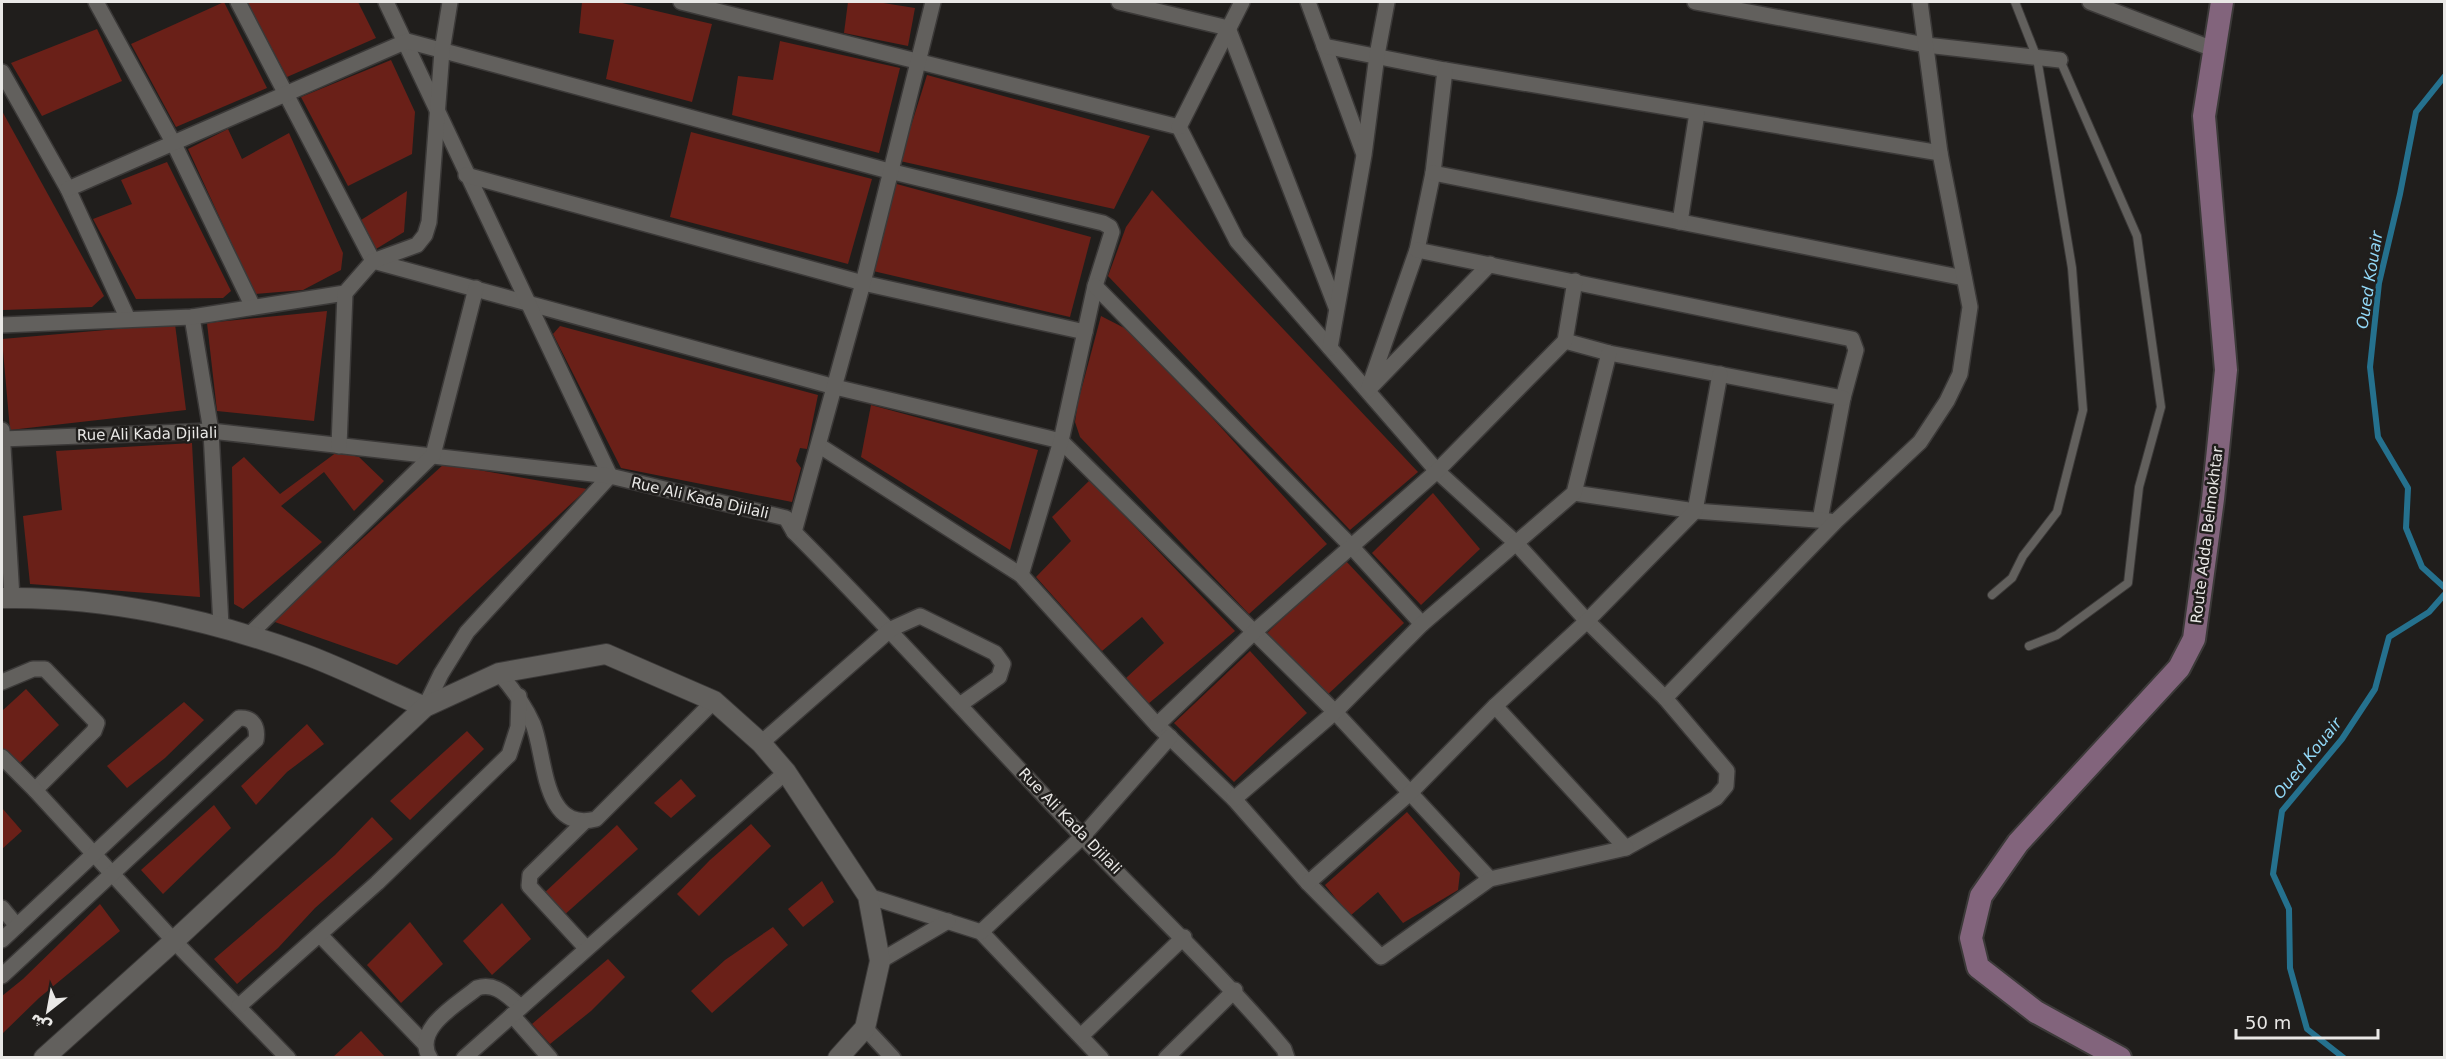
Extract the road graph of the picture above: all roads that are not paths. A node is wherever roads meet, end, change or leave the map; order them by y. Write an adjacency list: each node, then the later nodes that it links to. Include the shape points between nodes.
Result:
1 (96, 2): 33 (street)
2 (238, 2): 29 (street)
3 (386, 2): 17 (street)
4 (450, 2): 21 (street)
5 (681, 2): 25 (street)
6 (933, 2): 25 (street)
7 (1119, 2): 16 (street)
8 (1242, 2): 16 (street)
9 (1308, 2): 19 (street)
10 (1387, 2): 22 (street)
11 (1695, 2): 18 (street)
12 (1920, 2): 18 (street)
13 (2015, 2): 23 (lane)
14 (2090, 2): 20 (street)
15 (2222, 2): 20 (main road, Route Adda Belmokhtar)
16 (1228, 28): 32 (street); 52 (street)
17 (407, 41): 21 (street); 29 (street); 31 (street)
18 (1926, 45): 23 (street); 34 (street)
19 (1324, 46): 22 (street); 35 (street)
20 (2213, 49): 140 (main road, Route Adda Belmokhtar, via 2204,116 2226,370 2194,639 2179,668 2018,843 1982,896 1971,938 1978,968 2036,1012)
21 (442, 51): 31 (street); 36 (street)
22 (1377, 55): 26 (street); 35 (street)
23 (2037, 58): 24 (street); 80 (lane, via 2072,268 2083,410 2057,513 2023,556 2012,578)
24 (2060, 60): 88 (lane, via 2137,236 2161,407 2139,487 2128,583 2057,635)
25 (918, 62): 32 (street); 36 (street)
26 (1445, 70): 30 (street); 37 (street)
27 (2, 72): 28 (street)
28 (7, 95): 39 (street)
29 (284, 95): 33 (street); 42 (street)
30 (1697, 112): 34 (street); 40 (street)
31 (438, 114): 38 (street); 42 (street, via 425,235 417,244)
32 (1179, 127): 58 (street, via 1237,241)
33 (174, 144): 39 (street); 51 (street)
34 (1940, 153): 44 (street)
35 (1364, 155): 52 (street)
36 (889, 171): 46 (street); 47 (street, via 1103,223 1112,232)
37 (1433, 174): 40 (street); 41 (street)
38 (466, 175): 46 (street); 50 (street)
39 (68, 189): 54 (street)
40 (1680, 222): 44 (street)
41 (1418, 250): 43 (street); 62 (street)
42 (373, 261): 48 (street); 49 (street)
43 (1490, 264): 45 (street); 62 (street)
44 (1964, 278): 75 (street, via 1970,307 1960,374 1947,401 1920,442)
45 (1575, 281): 57 (street); 63 (street, via 1852,339 1856,350)
46 (863, 283): 56 (street); 61 (street)
47 (1095, 286): 56 (street); 78 (street)
48 (476, 288): 50 (street); 70 (street)
49 (345, 293): 51 (street); 68 (street)
50 (528, 302): 61 (street); 72 (street)
51 (254, 307): 53 (street)
52 (1336, 307): 58 (street)
53 (192, 317): 54 (street); 65 (street)
54 (128, 319): 55 (street)
55 (2, 325)
56 (1085, 332): 67 (street)
57 (1565, 341): 59 (street); 71 (street)
58 (1330, 348): 62 (street)
59 (1609, 353): 60 (street); 73 (street)
60 (1720, 374): 63 (street); 74 (street)
61 (835, 387): 67 (street); 69 (street)
62 (1368, 390): 71 (street)
63 (1843, 398): 75 (street)
64 (2, 430): 66 (street)
65 (210, 431): 66 (street, Rue Ali Kada Djilali); 68 (street, Rue Ali Kada Djilali); 84 (street)
66 (2, 439): 81 (street)
67 (1061, 441): 79 (street); 86 (street)
68 (339, 446): 70 (street, Rue Ali Kada Djilali)
69 (820, 446): 76 (street); 79 (street)
70 (433, 455): 72 (street, Rue Ali Kada Djilali); 87 (street)
71 (1437, 471): 77 (street); 78 (street)
72 (610, 476): 76 (street, Rue Ali Kada Djilali, via 786,518); 96 (street, via 467,632)
73 (1574, 493): 74 (street); 77 (street)
74 (1695, 511): 75 (street); 82 (street)
75 (1828, 520): 92 (street)
76 (794, 532): 85 (street, Rue Ali Kada Djilali)
77 (1515, 542): 82 (street); 83 (street)
78 (1352, 546): 83 (street); 86 (street)
79 (1021, 575): 98 (street)
80 (1992, 595)
81 (7, 598): 84 (street, via 101,603)
82 (1587, 621): 92 (street); 95 (street)
83 (1422, 624): 97 (street)
84 (221, 626): 87 (street)
85 (891, 629): 94 (street, Rue Ali Kada Djilali); 94 (street, via 920,616 995,653 1003,664 999,676); 100 (street)
86 (1254, 632): 97 (street); 98 (street)
87 (248, 636): 96 (street, via 306,654)
88 (2029, 646)
89 (499, 673): 91 (street); 93 (street, via 606,654); 96 (street)
90 (2, 682): 103 (street, via 33,669 45,669 97,723 94,731)
91 (519, 696): 106 (street, via 533,725 550,793 569,818); 118 (street, via 518,727 509,754)
92 (1665, 698): 108 (street, via 1727,771 1726,786 1716,798)
93 (714, 701): 100 (street); 106 (street, via 596,819)
94 (961, 704): 107 (street, Rue Ali Kada Djilali)
95 (1495, 706): 104 (street); 108 (street)
96 (425, 707): 121 (street)
97 (1335, 712): 104 (street); 105 (street)
98 (1157, 725): 99 (street)
99 (1170, 737): 105 (street); 107 (street)
100 (761, 743): 102 (street)
101 (2, 757): 103 (street)
102 (786, 772): 113 (street); 122 (street)
103 (35, 790): 109 (street)
104 (1412, 792): 111 (street); 112 (street)
105 (1234, 799): 112 (street)
106 (583, 823): 122 (street, via 530,876 529,886)
107 (1083, 836): 117 (street); 119 (street, Rue Ali Kada Djilali)
108 (1626, 848): 111 (street)
109 (95, 855): 110 (street); 110 (street, via 239,718 255,724 256,740); 116 (street)
110 (112, 876): 121 (street); 124 (street)
111 (1490, 879): 112 (street, via 1381,957)
112 (1308, 883)
113 (868, 896): 115 (street); 123 (street)
114 (2, 908): 116 (street)
115 (948, 921): 117 (street); 123 (street)
116 (17, 926): 120 (street)
117 (981, 932): 129 (street)
118 (320, 934): 126 (street); 130 (street)
119 (1184, 937): 125 (street, Rue Ali Kada Djilali); 129 (street)
120 (2, 940)
121 (174, 941): 126 (street); 131 (street)
122 (586, 948): 127 (street)
123 (880, 961): 128 (street)
124 (2, 976)
125 (1235, 990): 138 (street); 139 (street, Rue Ali Kada Djilali, via 1284,1049)
126 (239, 1006): 132 (street)
127 (517, 1011): 130 (street, via 497,988 477,988 427,1031); 133 (street); 134 (street)
128 (865, 1029): 135 (street); 136 (street)
129 (1081, 1036): 137 (street)
130 (427, 1050)
131 (44, 1058)
132 (288, 1058)
133 (464, 1058)
134 (550, 1058)
135 (838, 1058)
136 (893, 1058)
137 (1101, 1058)
138 (1166, 1058)
139 (1287, 1058)
140 (2120, 1058)

